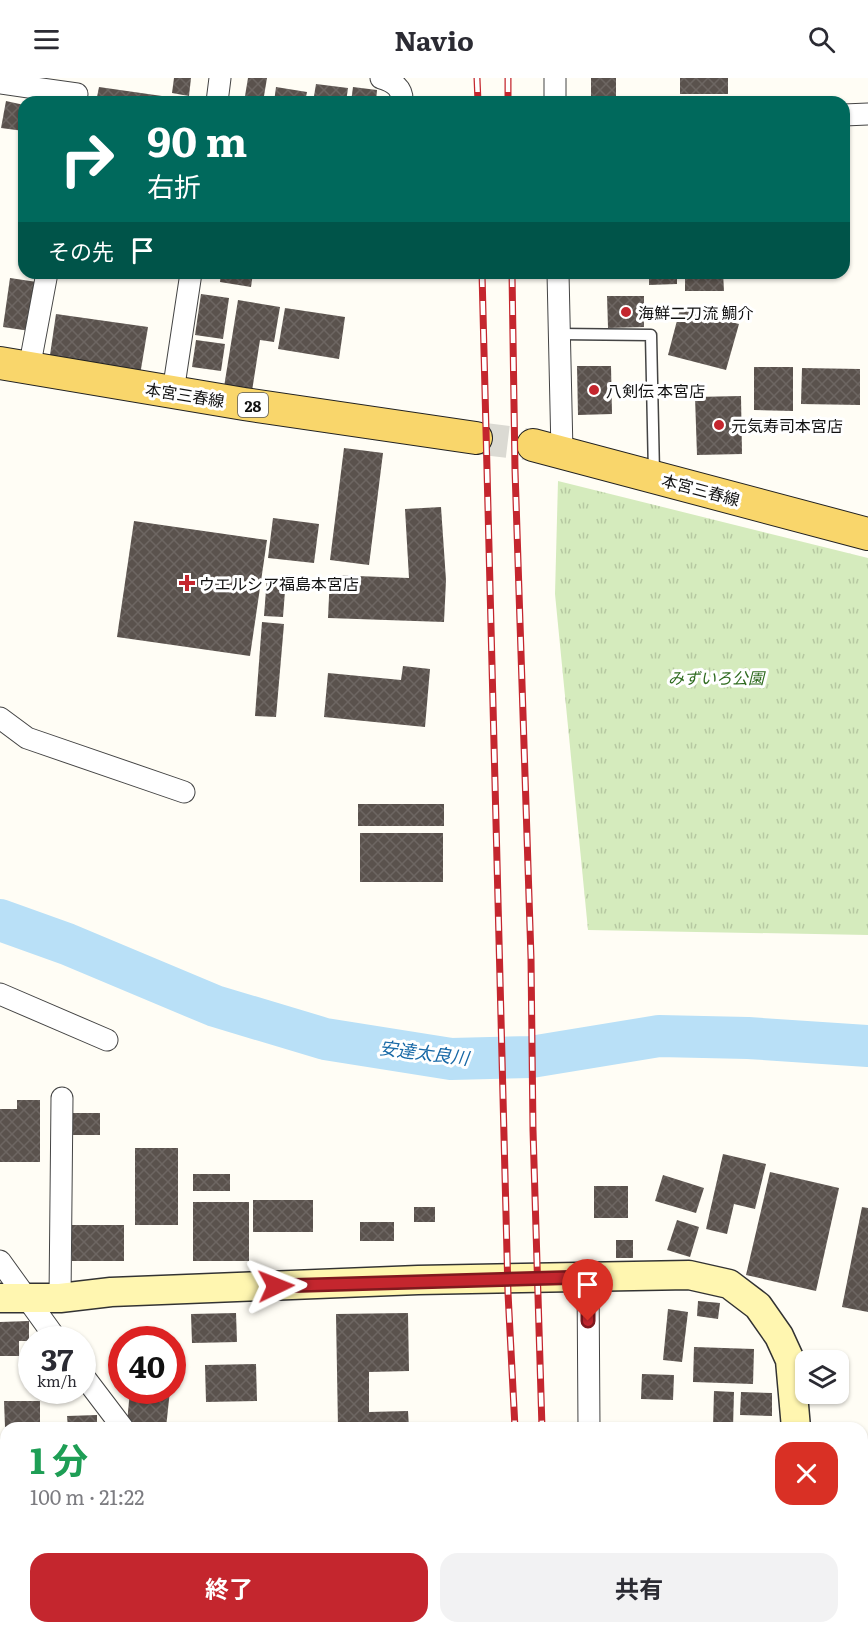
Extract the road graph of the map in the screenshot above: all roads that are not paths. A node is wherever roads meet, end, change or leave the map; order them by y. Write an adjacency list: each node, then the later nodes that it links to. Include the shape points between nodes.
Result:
1 (220, 78): 6 (street)
2 (381, 78): 7 (street, via 396,85)
3 (555, 78): 8 (street)
4 (0, 82): 5 (street)
5 (78, 91)
6 (218, 96)
7 (402, 96)
8 (555, 96)
9 (868, 114): 10 (street)
10 (850, 115)
11 (45, 279): 15 (street)
12 (190, 279): 16 (street)
13 (558, 279): 14 (street)
14 (559, 334): 18 (street); 19 (lane, via 651,335)
15 (15, 366): 16 (main road, 本宮三春線 / 28)
16 (173, 392): 17 (main road, 本宮三春線 / 28)
17 (476, 438)
18 (547, 448): 19 (main road, 本宮三春線)
19 (654, 477): 20 (main road, 本宮三春線)
20 (868, 534)
21 (0, 718): 22 (street, via 27,738)
22 (184, 792)
23 (0, 994): 24 (street)
24 (107, 1040)
25 (62, 1098): 29 (street)
26 (0, 1262): 28 (street)
27 (588, 1277): 29 (street, via 111,1292); 33 (street); 34 (street, via 688,1275 729,1284 758,1306 779,1336 790,1360)
28 (13, 1298): 29 (street); 30 (street)
29 (60, 1298)
30 (42, 1326)
31 (96, 1392): 32 (street)
32 (118, 1422)
33 (589, 1422)
34 (795, 1422)

